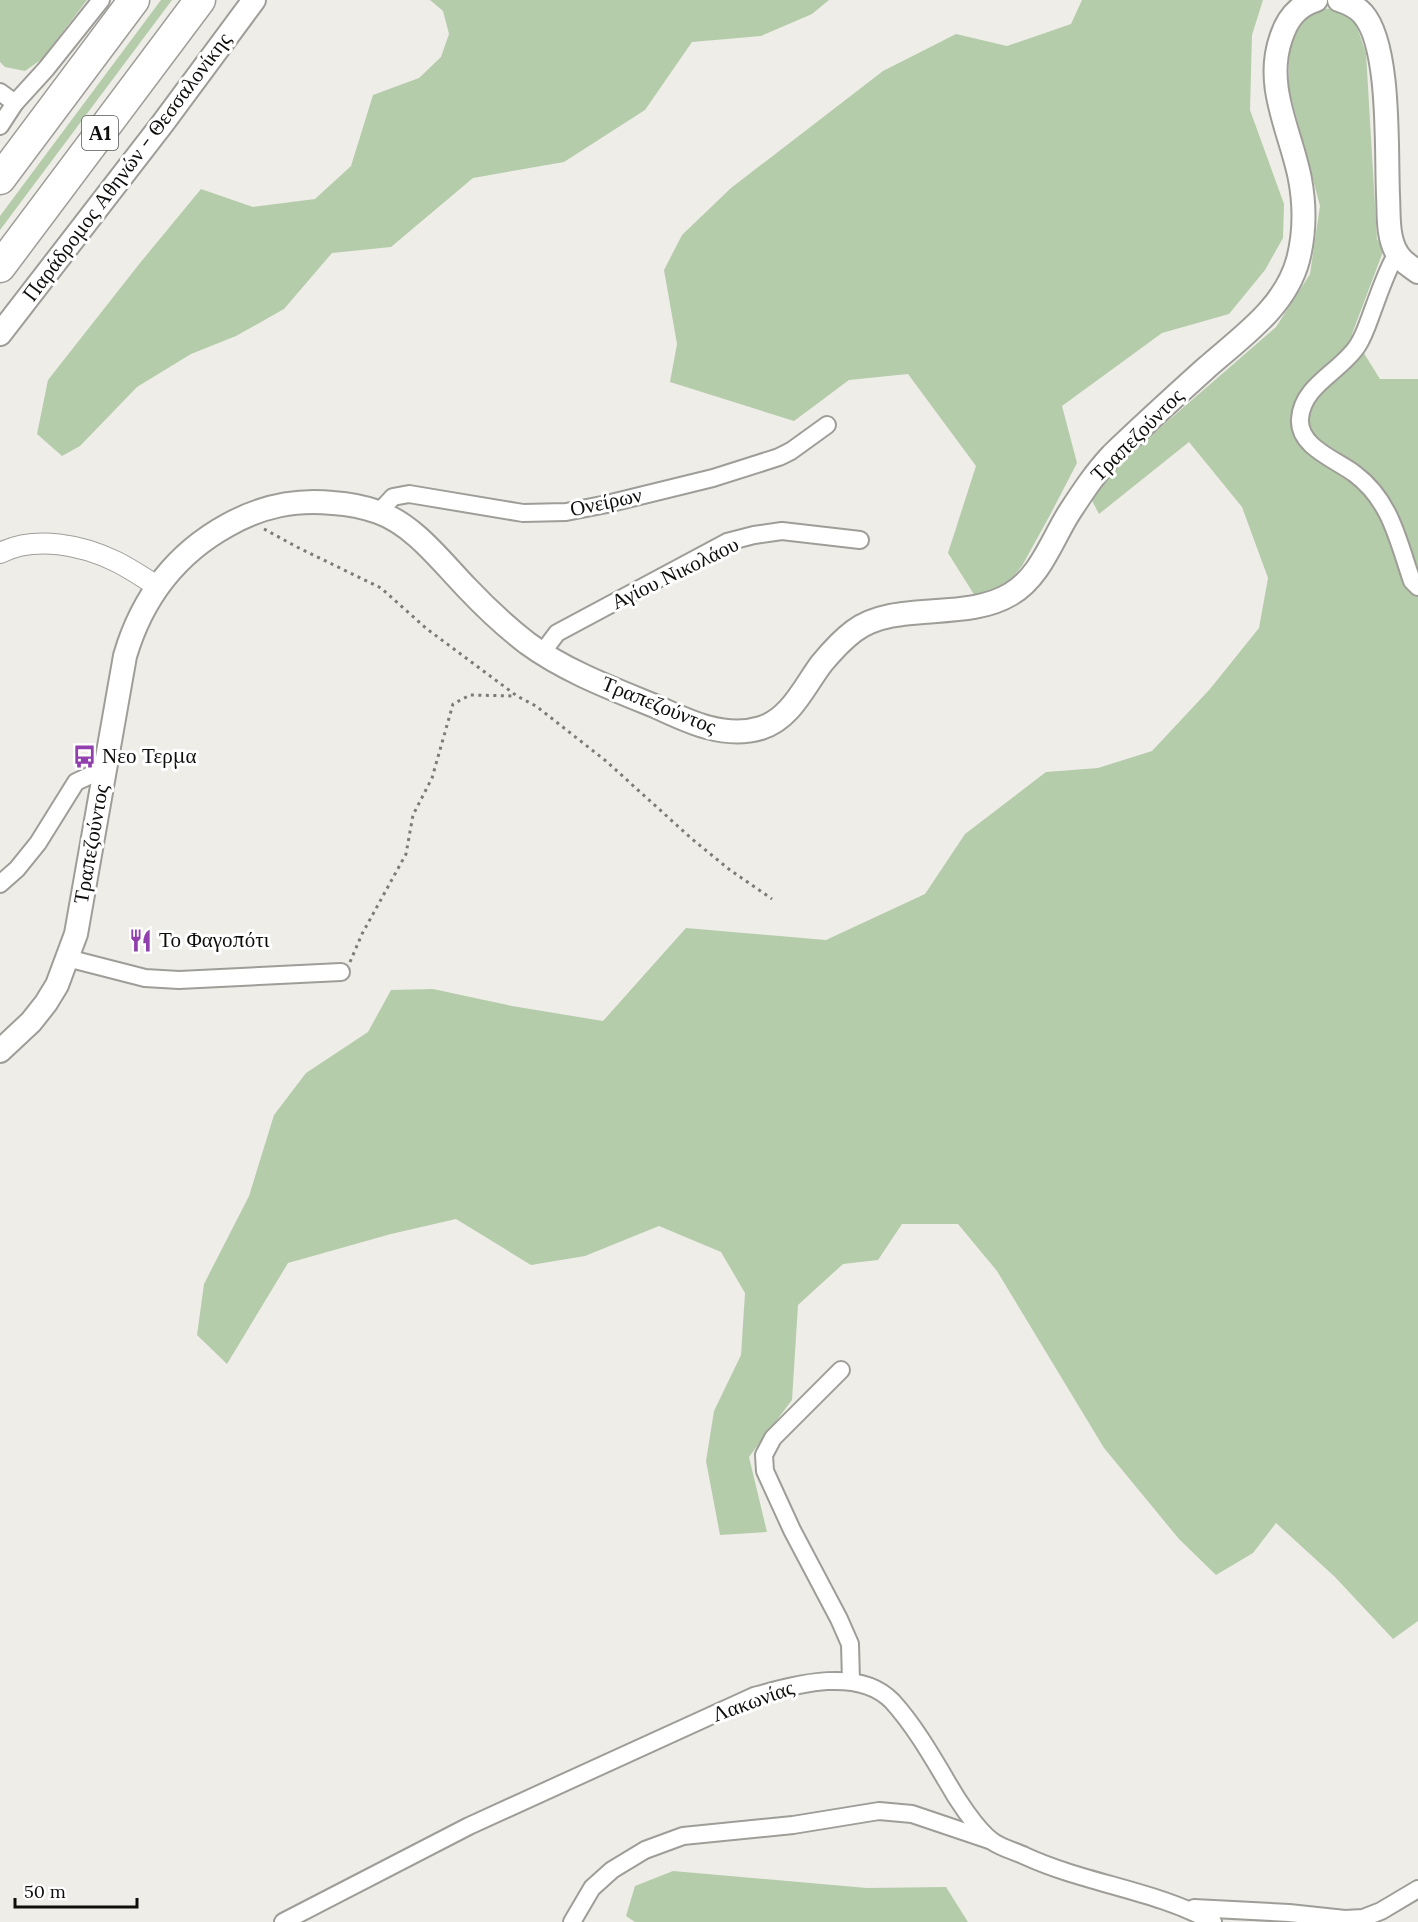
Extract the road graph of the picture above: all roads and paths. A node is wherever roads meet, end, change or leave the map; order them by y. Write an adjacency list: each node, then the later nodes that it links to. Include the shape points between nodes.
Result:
1 (101, 0): 8 (street)
2 (134, 0): 10 (highway, Α1)
3 (200, 0): 12 (highway, Α1)
4 (254, 0): 14 (main road, Παράδρομος Αθηνών - Θεσσαλονίκης)
5 (1316, 0): 22 (main road, Τραπεζούντος, via 1294,13 1276,56 1277,97 1304,206 1302,243 1290,282 1254,328 1094,474 1021,588 988,604 892,616 864,625 834,650 789,709 769,725 750,730 718,730 690,721)
6 (1340, 0): 11 (main road, via 1363,14 1381,58 1389,213)
7 (0, 92): 8 (street)
8 (15, 103): 9 (street)
9 (0, 126)
10 (0, 179)
11 (1397, 253): 13 (main road); 21 (street, via 1358,345 1308,397 1300,420 1302,433 1313,446 1376,492 1390,518 1412,581)
12 (0, 267)
13 (1418, 272)
14 (0, 334)
15 (827, 425): 16 (street, Ονείρων, via 779,457 713,478 566,512 523,513 409,494 393,496)
16 (379, 512): 17 (main road, Τραπεζούντος, via 346,504 298,502); 22 (main road, Τραπεζούντος, via 408,529 488,609)
17 (246, 515): 20 (main road, Τραπεζούντος, via 186,552); 23 (path, via 277,537 381,588 427,629)
18 (860, 540): 22 (street, Αγίου Νικολάου, via 782,531 727,542 557,633)
19 (0, 553): 20 (street, via 30,544 88,550 118,562)
20 (157, 586): 24 (main road, Τραπεζούντος, via 137,622 125,656)
21 (1418, 586)
22 (542, 653)
23 (517, 696): 26 (path, via 606,760 692,839); 28 (path, via 470,695 453,704 432,778 413,815 406,854 349,964)
24 (103, 774): 25 (street, via 76,782 38,843); 27 (main road, Τραπεζούντος, via 76,934)
25 (0, 884)
26 (772, 899)
27 (67, 958): 28 (street, via 145,978 179,980); 29 (main road, Τραπεζούντος, via 46,1003)
28 (341, 972)
29 (0, 1051)
30 (841, 1370): 31 (street, via 773,1438 764,1455 765,1471 850,1644)
31 (851, 1681): 32 (street, Λακωνίας, via 873,1688 891,1700 924,1744 959,1803); 35 (street, Λακωνίας, via 801,1683 754,1696 469,1826)
32 (993, 1841): 34 (street, Λακωνίας, via 1051,1868); 36 (street, via 912,1814 879,1811 793,1825 683,1836 645,1850 612,1869 592,1888)
33 (1418, 1889): 34 (street, via 1363,1918)
34 (1187, 1908): 37 (street, Λακωνίας)
35 (295, 1920)
36 (572, 1922)
37 (1213, 1922)

